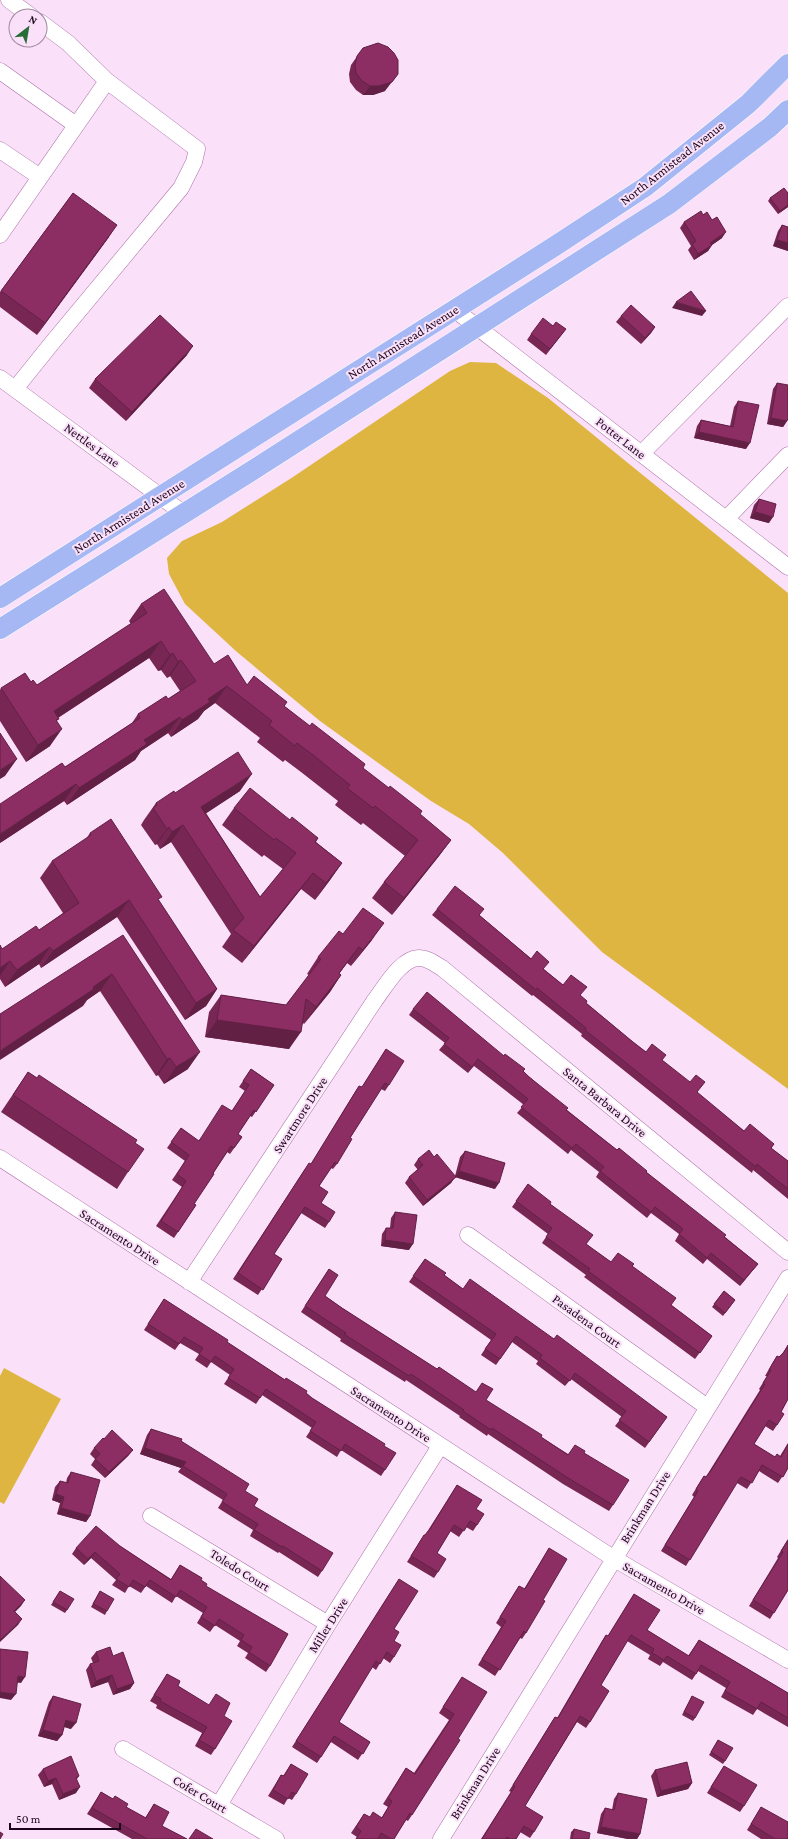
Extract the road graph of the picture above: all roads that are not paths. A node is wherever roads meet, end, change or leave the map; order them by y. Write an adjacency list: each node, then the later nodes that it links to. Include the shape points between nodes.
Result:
1 (10, 0): 2 (street)
2 (21, 8)
3 (48, 28): 6 (street, via 68,43)
4 (788, 64): 13 (main road, North Armistead Avenue, via 748,104 645,187)
5 (0, 71): 8 (street)
6 (107, 81): 8 (street); 16 (street, via 197,149 194,162 181,188)
7 (788, 110): 14 (main road, North Armistead Avenue, via 770,127 669,204)
8 (76, 125): 10 (street)
9 (0, 150): 10 (street)
10 (40, 177): 11 (street)
11 (1, 231)
12 (788, 306): 17 (street)
13 (454, 310): 14 (street, Potter Lane); 19 (main road, North Armistead Avenue)
14 (476, 327): 17 (street, Potter Lane); 20 (main road, North Armistead Avenue)
15 (0, 378): 16 (street, Nettles Lane)
16 (15, 389): 19 (street, Nettles Lane)
17 (642, 454): 21 (street, Potter Lane)
18 (788, 455): 21 (street)
19 (160, 496): 20 (street, Nettles Lane); 23 (main road, North Armistead Avenue)
20 (183, 513): 24 (main road, North Armistead Avenue)
21 (726, 519): 22 (street, Potter Lane)
22 (788, 567)
23 (0, 598)
24 (0, 629)
25 (420, 958): 28 (street, Santa Barbara Drive, via 442,968); 30 (street, Swartmore Drive, via 405,963 375,1000)
26 (0, 1158): 30 (street, Sacramento Drive)
27 (468, 1235): 31 (street, Pasadena Court)
28 (788, 1252)
29 (788, 1278): 31 (street, Brinkman Drive)
30 (189, 1282): 32 (street, Sacramento Drive)
31 (707, 1408): 34 (street, Brinkman Drive)
32 (440, 1446): 34 (street, Sacramento Drive); 35 (street, Miller Drive)
33 (151, 1516): 35 (street, Toledo Court)
34 (614, 1558): 36 (street, Sacramento Drive); 40 (street, Brinkman Drive)
35 (328, 1624): 38 (street, Miller Drive)
36 (788, 1660)
37 (123, 1749): 38 (street, Cofer Court)
38 (219, 1805): 39 (street, Cofer Court)
39 (276, 1839)
40 (441, 1839)

